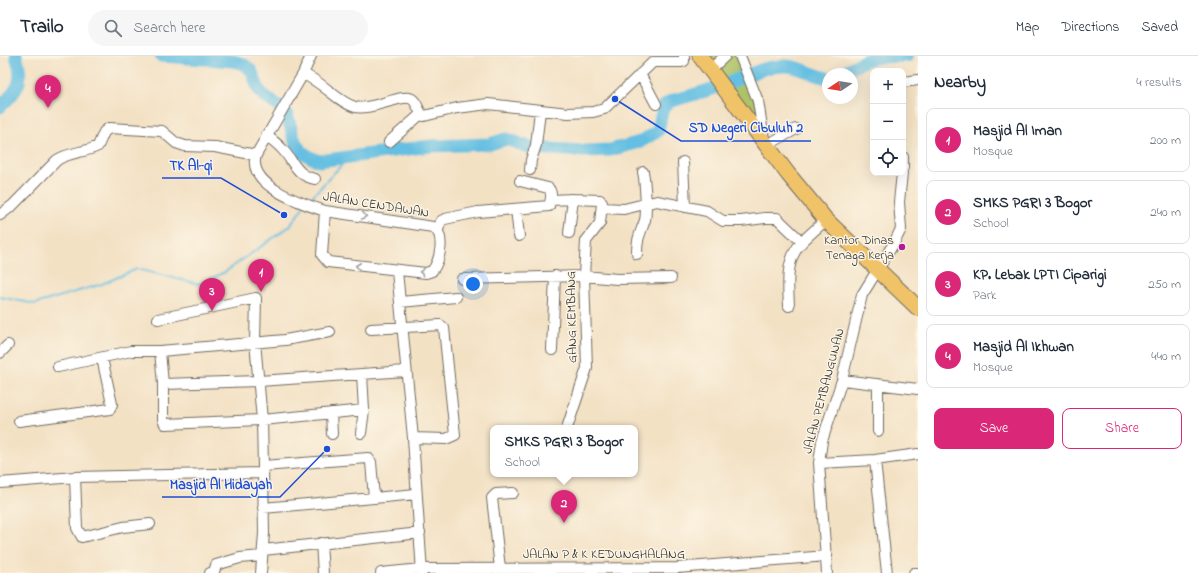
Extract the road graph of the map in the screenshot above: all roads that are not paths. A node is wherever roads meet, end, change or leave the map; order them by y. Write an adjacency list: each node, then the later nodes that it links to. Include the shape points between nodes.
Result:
1 (311, 56): 7 (street)
2 (684, 56): 8 (street, via 684,61 681,62 652,62)
3 (700, 56): 6 (highway)
4 (725, 56): 6 (street)
5 (740, 57): 17 (street, via 753,86)
6 (712, 72): 17 (highway)
7 (304, 74): 13 (street, via 354,106 367,108 409,98); 15 (street)
8 (640, 74): 11 (street); 12 (street, via 604,109 584,113)
9 (918, 80): 10 (street)
10 (906, 82)
11 (656, 104)
12 (540, 111): 13 (street, via 488,104 456,108 429,116); 20 (street)
13 (421, 114): 16 (street)
14 (796, 129): 17 (street)
15 (266, 135): 18 (street); 23 (street, via 282,149 297,170)
16 (389, 142)
17 (766, 143): 33 (highway)
18 (256, 154): 31 (street, JALAN CENDAWAN, via 255,166 275,191); 32 (street, via 215,147 185,146 176,143 162,132 109,128 104,132 98,146 57,160)
19 (683, 162): 28 (street)
20 (530, 170)
21 (643, 172): 27 (street, via 646,183)
22 (902, 176): 39 (street, JALAN PEMBANGUNAN, via 899,202 901,229)
23 (315, 179)
24 (520, 181): 26 (street, via 548,188)
25 (573, 199): 26 (street); 29 (street, via 602,201); 35 (street)
26 (552, 200): 30 (street, via 546,207)
27 (645, 204): 28 (street, via 656,201); 29 (street, via 624,209); 38 (street, via 646,219 637,238)
28 (685, 207): 37 (street, via 708,211 723,221 777,218)
29 (602, 208): 42 (street, GANG KEMBANG, via 598,226 586,241)
30 (516, 209): 34 (street, via 478,212 445,219 441,221); 36 (street)
31 (325, 211): 34 (street, JALAN CENDAWAN, one-way to 34, via 428,225); 40 (street, one-way to 31, via 324,260 322,249)
32 (0, 215)
33 (826, 220): 37 (street); 39 (highway)
34 (438, 230): 40 (street, JALAN CENDAWAN, one-way to 40, via 439,254 432,271)
35 (569, 233)
36 (519, 236)
37 (802, 242): 47 (street, via 789,266)
38 (637, 254)
39 (878, 270): 48 (highway); 63 (street, JALAN PEMBANGUNAN, via 862,295)
40 (396, 271): 46 (street)
41 (555, 276): 42 (street); 44 (street); 55 (street)
42 (584, 276): 43 (street, via 617,279); 71 (street, GANG KEMBANG, via 587,368)
43 (671, 278)
44 (462, 279)
45 (456, 297): 46 (street)
46 (400, 302): 50 (street)
47 (789, 306)
48 (918, 308)
49 (158, 318): 53 (street, via 256,298)
50 (402, 328): 51 (street); 60 (street); 75 (street, via 440,325 444,328 455,428 454,435 449,438)
51 (371, 329)
52 (330, 332): 53 (street)
53 (255, 342): 56 (street, via 203,349); 62 (street)
54 (8, 345): 57 (street)
55 (552, 350)
56 (160, 351): 58 (street, via 131,352); 64 (street)
57 (0, 353)
58 (102, 358): 59 (street); 70 (street, via 112,404 110,408)
59 (58, 368)
60 (406, 371): 61 (street); 75 (street)
61 (362, 374): 62 (street); 67 (street)
62 (259, 380): 64 (street); 69 (street)
63 (842, 380): 65 (street); 78 (street, JALAN PEMBANGUNAN, via 829,414)
64 (163, 384): 69 (street, via 165,424)
65 (878, 385): 66 (street); 72 (street)
66 (918, 389)
67 (364, 410): 68 (street); 73 (street)
68 (331, 413): 69 (street); 74 (street)
69 (262, 420): 79 (street)
70 (19, 421)
71 (568, 425)
72 (878, 432)
73 (361, 433)
74 (332, 434)
75 (413, 438): 83 (street)
76 (918, 454): 77 (street)
77 (875, 460): 78 (street); 99 (street)
78 (819, 463): 90 (street, JALAN PEMBANGUNAN)
79 (263, 469): 80 (street); 84 (street, via 369,458); 85 (street)
80 (75, 477): 81 (street); 86 (street, via 77,528 82,536)
81 (0, 483)
82 (513, 493): 91 (street, via 496,494 492,498)
83 (416, 494): 84 (street); 87 (street)
84 (374, 498): 85 (street)
85 (263, 508): 89 (street)
86 (150, 524)
87 (420, 533): 88 (street); 92 (street)
88 (321, 543): 89 (street); 96 (street)
89 (262, 553): 94 (street, via 216,566 214,572); 95 (street)
90 (827, 556): 93 (street, JALAN P & K KEDUNGHALANG); 98 (street, JALAN PEMBANGUNAN)
91 (500, 568): 92 (street, JALAN P & K KEDUNGHALANG); 93 (street, JALAN P & K KEDUNGHALANG)
92 (422, 571): 97 (street, JALAN P & K KEDUNGHALANG)
93 (616, 571)
94 (210, 573)
95 (261, 573)
96 (323, 573)
97 (381, 573)
98 (827, 573)
99 (887, 573)
100 (914, 573): 101 (street)
101 (918, 573)

